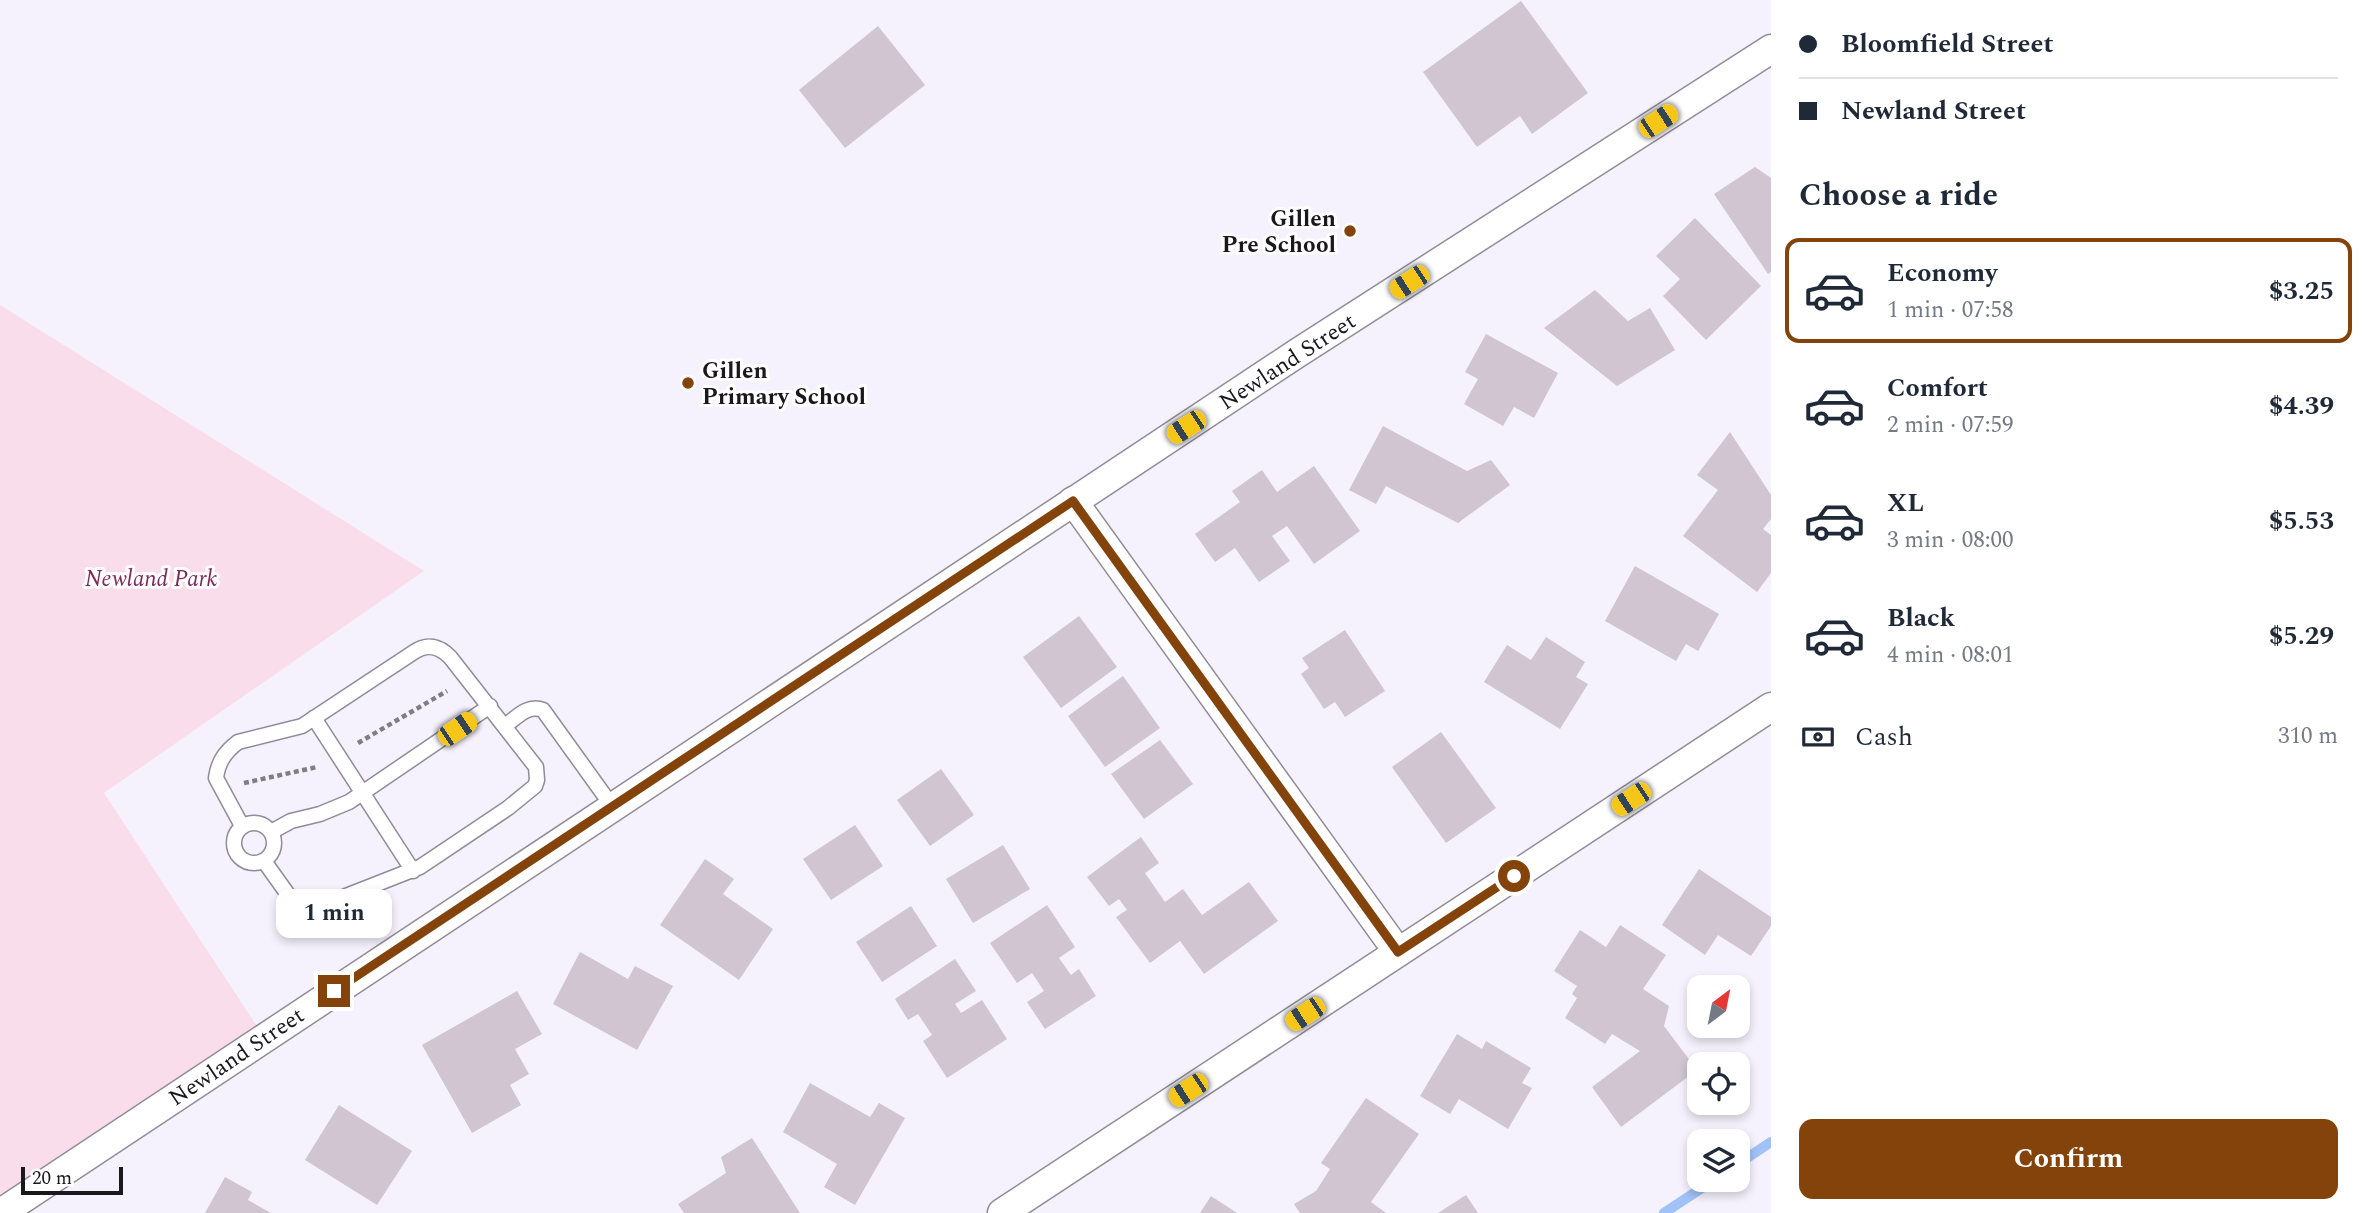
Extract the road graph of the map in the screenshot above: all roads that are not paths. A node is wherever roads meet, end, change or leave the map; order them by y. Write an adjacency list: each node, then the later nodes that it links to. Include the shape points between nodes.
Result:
1 (1771, 49): 2 (street, Newland Street)
2 (1073, 501): 8 (street, Newland Street); 13 (street)
3 (490, 706): 5 (lane, via 445,652 426,646); 6 (lane); 7 (lane)
4 (1771, 706): 13 (street)
5 (314, 718): 7 (lane); 9 (lane, via 289,730 238,742 224,754 216,778)
6 (505, 726): 8 (lane, via 528,708 543,710); 12 (lane, via 536,767 535,786)
7 (364, 793): 10 (lane); 12 (lane)
8 (612, 806): 14 (street, Newland Street)
9 (242, 827): 10 (lane, via 261,824); 11 (lane, via 234,839 237,853 249,862)
10 (271, 832): 11 (lane, via 275,845)
11 (264, 861): 12 (lane, via 294,903 309,912 324,910 346,896)
12 (413, 871)
13 (1398, 952): 15 (street)
14 (1, 1213)
15 (1002, 1213)

